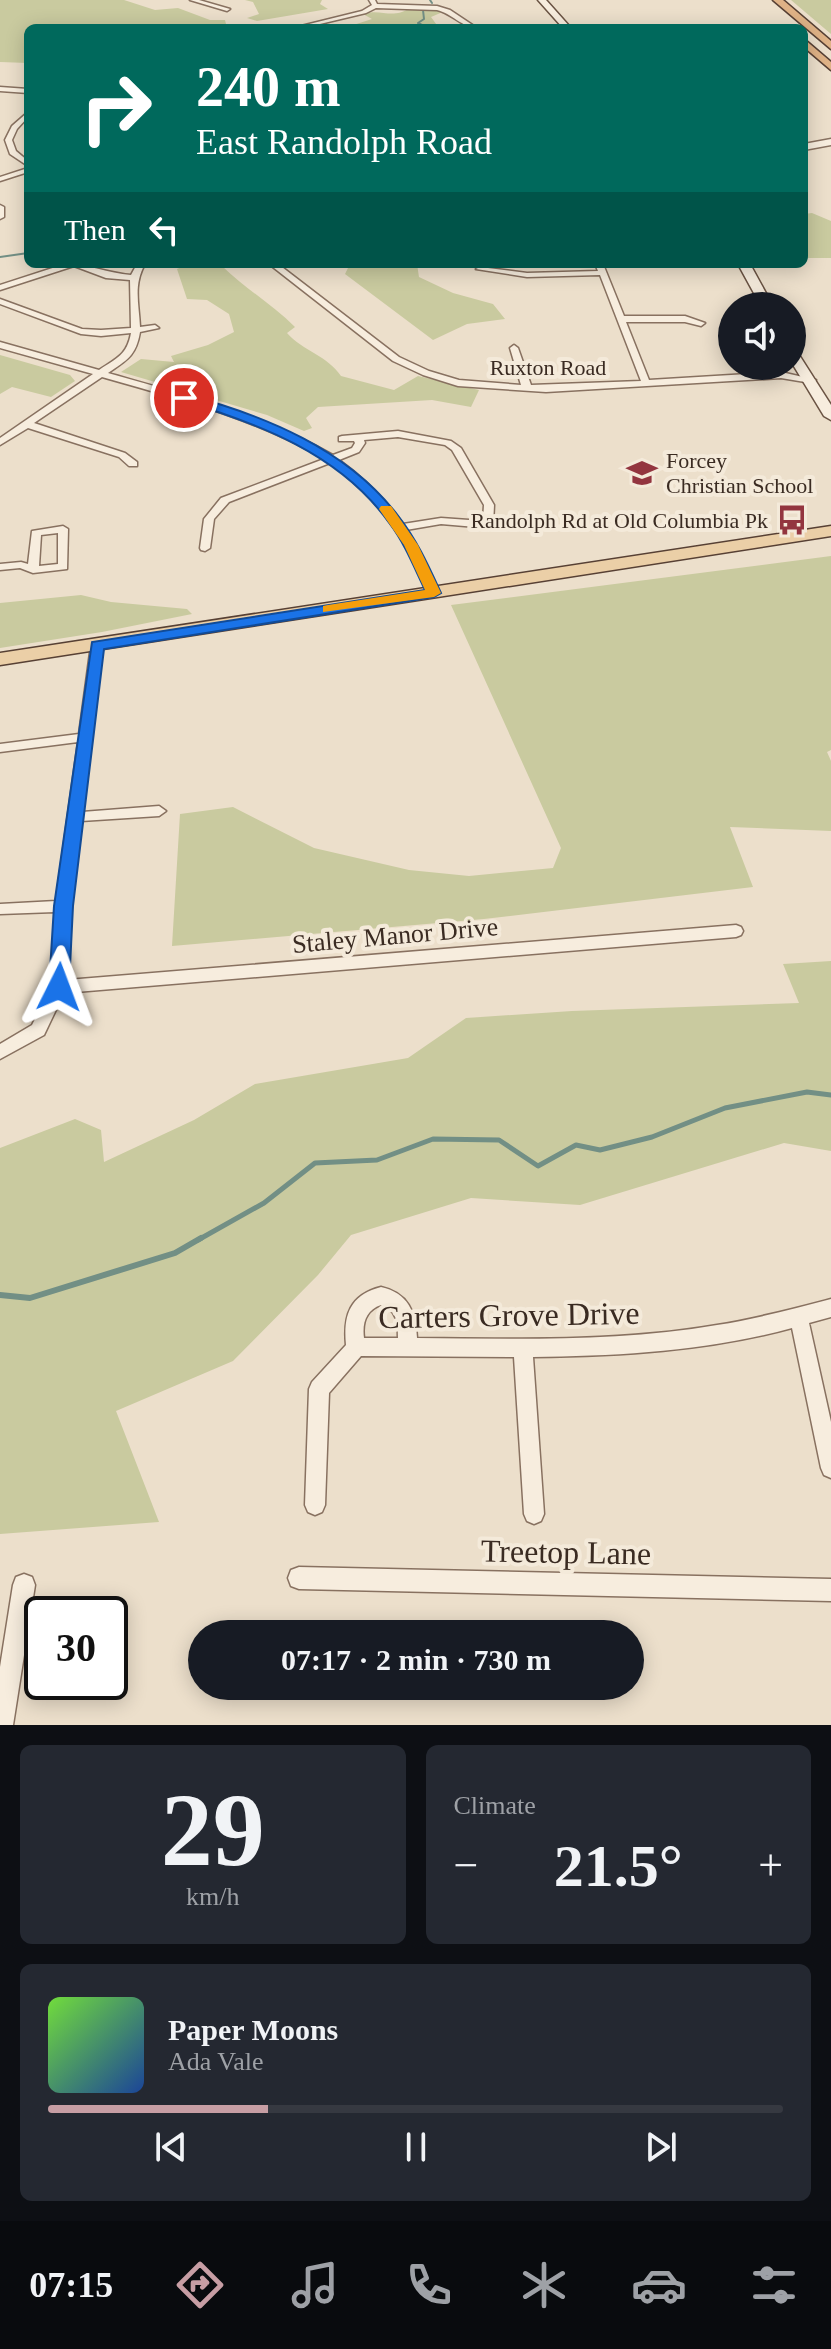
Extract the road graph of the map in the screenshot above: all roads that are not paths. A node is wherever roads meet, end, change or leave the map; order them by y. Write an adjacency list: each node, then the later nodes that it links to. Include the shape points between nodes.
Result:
1 (193, 0): 5 (street)
2 (542, 0): 8 (main road)
3 (778, 0): 9 (highway)
4 (373, 3): 6 (street, via 364,12); 7 (street, via 442,9)
5 (227, 9)
6 (313, 24)
7 (467, 24)
8 (563, 24)
9 (806, 24)
10 (808, 26): 12 (highway)
11 (808, 46): 13 (highway)
12 (831, 46)
13 (831, 67)
14 (0, 89): 15 (street)
15 (24, 91)
16 (24, 118): 19 (street, via 5,141)
17 (831, 142): 18 (street)
18 (808, 146)
19 (24, 164)
20 (24, 169): 21 (street)
21 (0, 179)
22 (0, 207): 23 (street)
23 (0, 217)
24 (62, 268): 32 (street)
25 (86, 268): 31 (street)
26 (139, 268): 31 (street)
27 (280, 268): 45 (street, Ruxton Road, via 412,368 458,383)
28 (601, 268): 30 (street, via 527,275); 35 (street)
29 (746, 268): 33 (main road)
30 (480, 269)
31 (133, 278): 38 (street)
32 (0, 288)
33 (759, 292)
34 (0, 301): 38 (street, via 81,331)
35 (621, 319): 36 (street); 44 (street)
36 (701, 323)
37 (155, 328): 38 (street)
38 (137, 329): 42 (street, via 128,355)
39 (0, 345): 42 (street)
40 (514, 348): 45 (street)
41 (806, 373): 43 (main road)
42 (103, 374): 47 (street); 51 (street, via 238,413 304,442)
43 (811, 380): 44 (street, Ruxton Road, via 781,375); 46 (main road)
44 (646, 383): 45 (street, Ruxton Road)
45 (527, 388)
46 (831, 416)
47 (26, 424): 50 (street); 52 (street, via 122,455)
48 (358, 438): 49 (street); 51 (street, via 356,450); 53 (street, via 398,434 448,443 461,453 489,505 488,525 441,521)
49 (342, 439)
50 (0, 442)
51 (332, 461): 53 (street, via 368,490); 56 (street, via 225,500 209,519)
52 (133, 464)
53 (400, 528): 60 (street)
54 (831, 531): 57 (main road)
55 (831, 542): 57 (main road)
56 (205, 548)
57 (676, 555): 60 (main road)
58 (0, 567): 59 (street)
59 (33, 570)
60 (434, 593): 61 (main road)
61 (97, 645): 62 (main road); 63 (street)
62 (0, 659)
63 (85, 737): 64 (street); 66 (street)
64 (0, 748)
65 (159, 811): 66 (street)
66 (75, 817): 67 (street)
67 (63, 906): 68 (street); 70 (street)
68 (0, 909)
69 (736, 931): 70 (street, Staley Manor Drive)
70 (59, 987): 71 (street, via 38,1030)
71 (0, 1052)
72 (831, 1308): 73 (street, Carters Grove Drive)
73 (799, 1319): 76 (street, Carters Grove Drive, via 677,1342); 77 (street)
74 (407, 1347): 75 (street, Carters Grove Drive); 75 (street, via 405,1315 396,1301 382,1296 367,1299 355,1314); 76 (street, Carters Grove Drive)
75 (356, 1348): 78 (street, Carters Grove Drive, via 319,1389)
76 (523, 1349): 79 (street)
77 (831, 1468)
78 (315, 1505)
79 (534, 1514)
80 (299, 1578): 82 (street, Treetop Lane)
81 (24, 1585): 83 (street)
82 (831, 1590)
83 (2, 1714)

